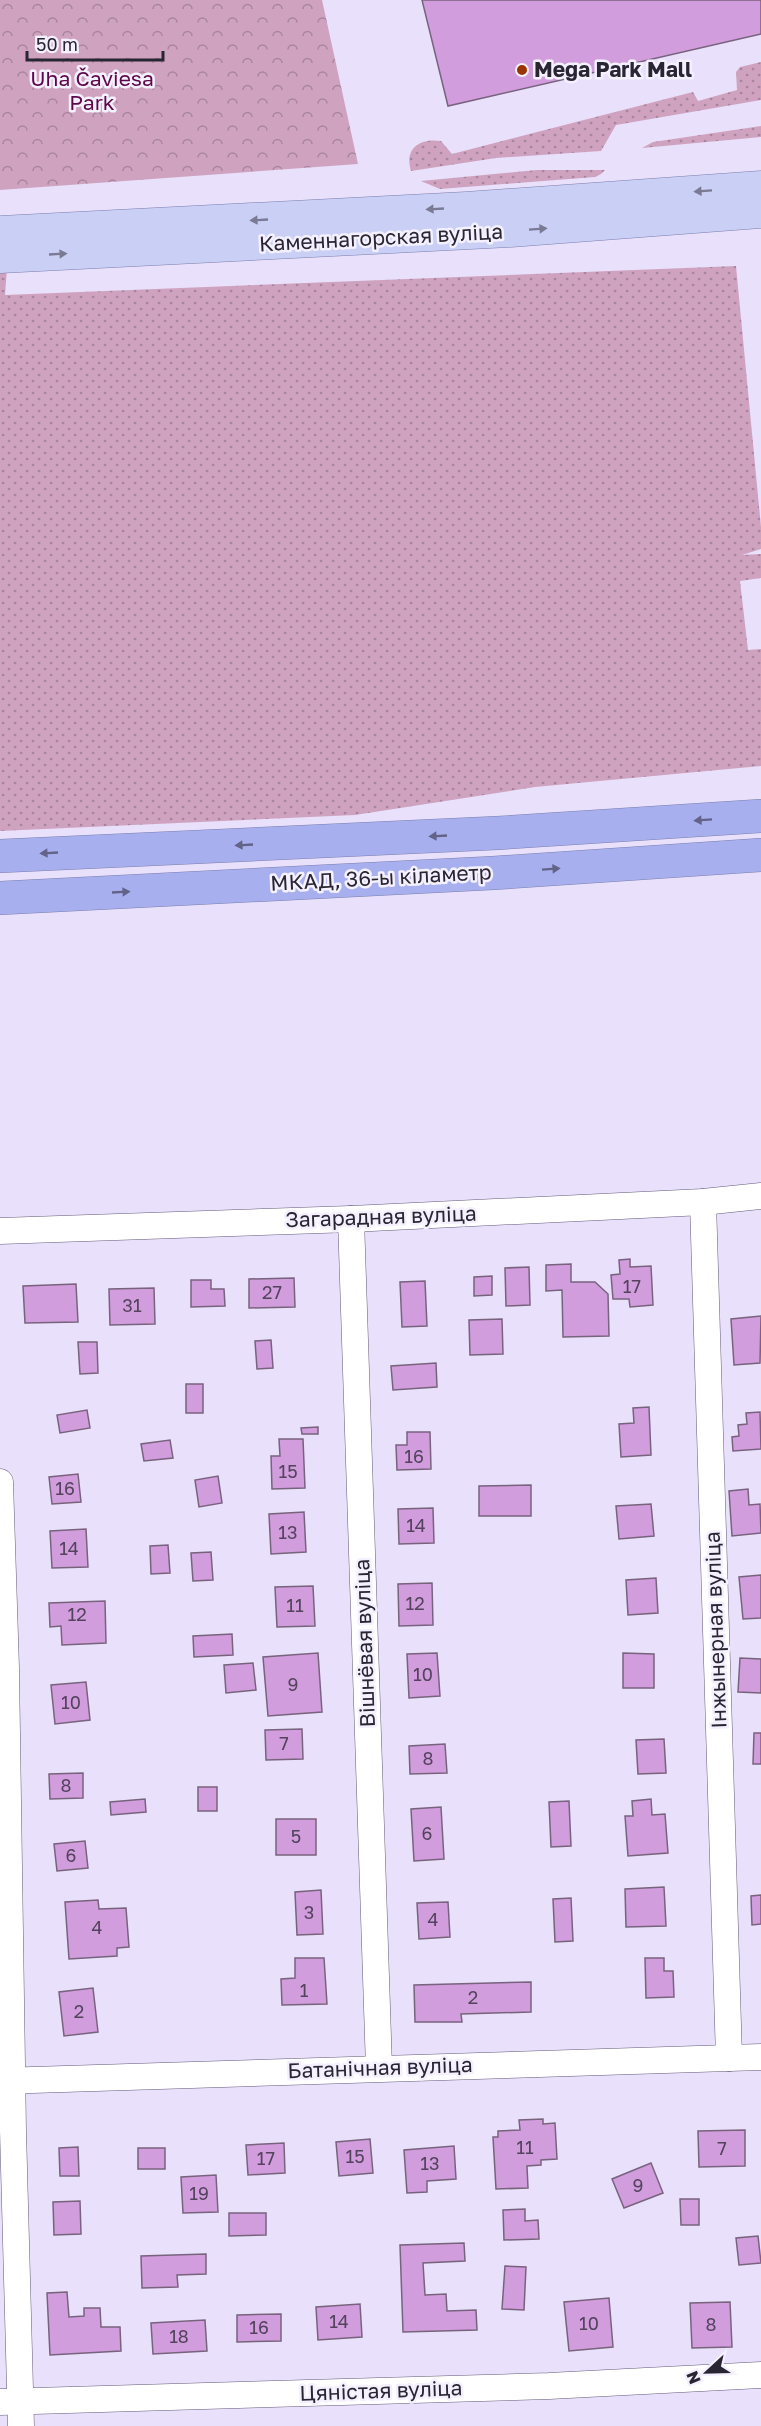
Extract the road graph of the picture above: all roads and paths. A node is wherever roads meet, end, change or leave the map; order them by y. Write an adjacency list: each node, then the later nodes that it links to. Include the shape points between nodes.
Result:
1 (761, 187): 3 (main road, Каменнагорская вуліца, one-way to 3, via 466,208)
2 (761, 212): 4 (main road, Каменнагорская вуліца, one-way to 2, via 510,231)
3 (0, 232)
4 (0, 257)
5 (761, 816): 7 (highway, МКАД, 36-ы кіламетр, one-way to 7, via 497,833)
6 (761, 855): 8 (highway, МКАД, 36-ы кіламетр, one-way to 6)
7 (0, 856)
8 (0, 898)
9 (761, 1196): 10 (street, Загарадная вуліца)
10 (704, 1202): 11 (street, Загарадная вуліца); 16 (street, Інжынерная вуліца)
11 (351, 1219): 12 (street, Загарадная вуліца); 17 (street, Вішнёвая вуліца)
12 (0, 1231)
13 (0, 1482): 14 (street)
14 (3, 1669): 18 (street)
15 (761, 2057): 16 (street, Батанічная вуліца)
16 (729, 2058): 17 (street, Батанічная вуліца)
17 (379, 2068): 18 (street, Батанічная вуліца)
18 (6, 2081): 20 (street)
19 (761, 2375): 20 (street, Цяністая вуліца)
20 (14, 2410)

